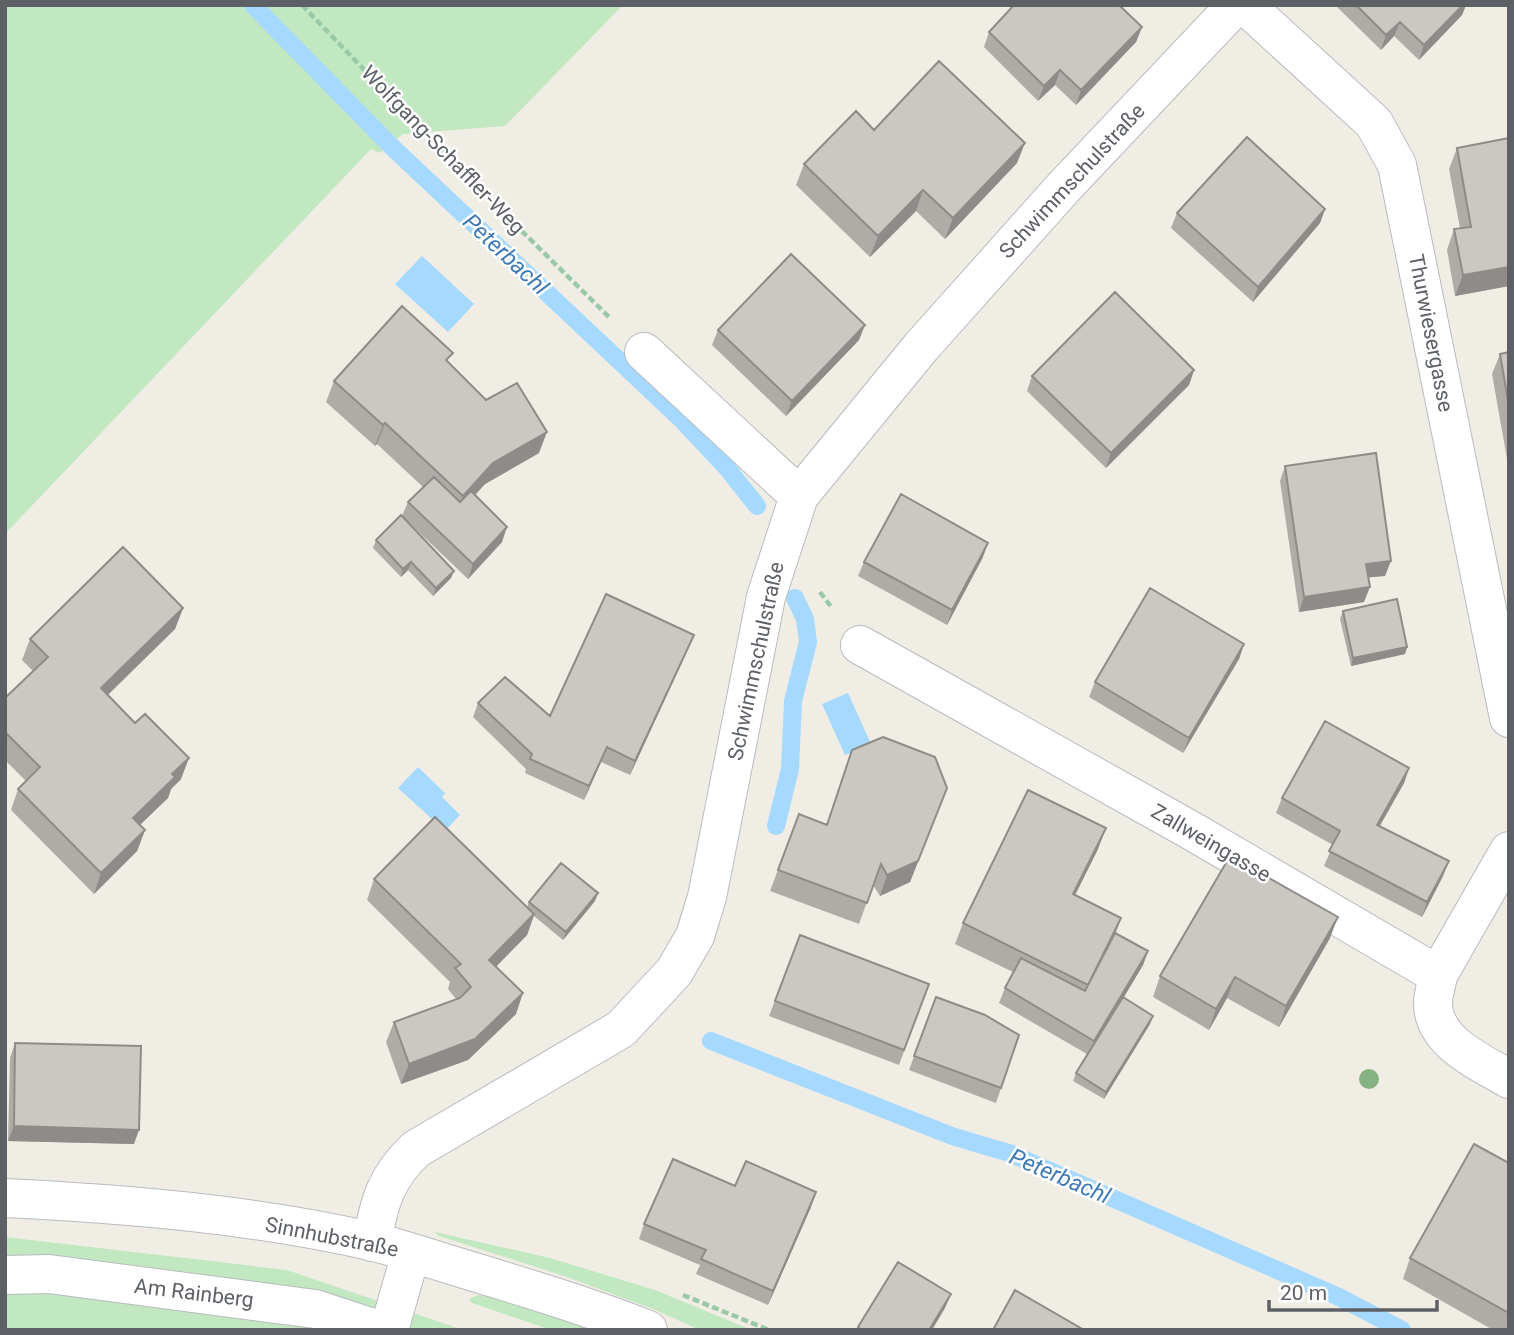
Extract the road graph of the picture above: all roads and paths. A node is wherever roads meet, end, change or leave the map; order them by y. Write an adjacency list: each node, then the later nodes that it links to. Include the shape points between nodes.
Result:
1 (302, 5): 4 (path, Wolfgang-Schaffler-Weg)
2 (1236, 5): 5 (street, Schwimmschulstraße, via 921,347)
3 (1245, 5): 7 (street, Thurwiesergasse, via 1374,123 1398,165)
4 (644, 352): 5 (street)
5 (799, 496): 12 (street, Schwimmschulstraße, via 766,597 707,897 693,940 674,972 621,1029 416,1149 397,1167 377,1212)
6 (860, 645): 9 (street, Zallweingasse)
7 (1509, 718)
8 (1509, 851): 9 (street)
9 (1438, 975): 10 (street, via 1433,1005 1443,1034 1471,1058)
10 (1509, 1079)
11 (5, 1198): 12 (street, Sinnhubstraße, via 98,1202 301,1227)
12 (372, 1241): 13 (street, Sinnhubstraße)
13 (411, 1253): 16 (street); 17 (street, Sinnhubstraße, via 583,1305)
14 (5, 1275): 15 (street, Am Rainberg, via 49,1274 315,1309)
15 (379, 1330)
16 (388, 1330)
17 (648, 1330)

